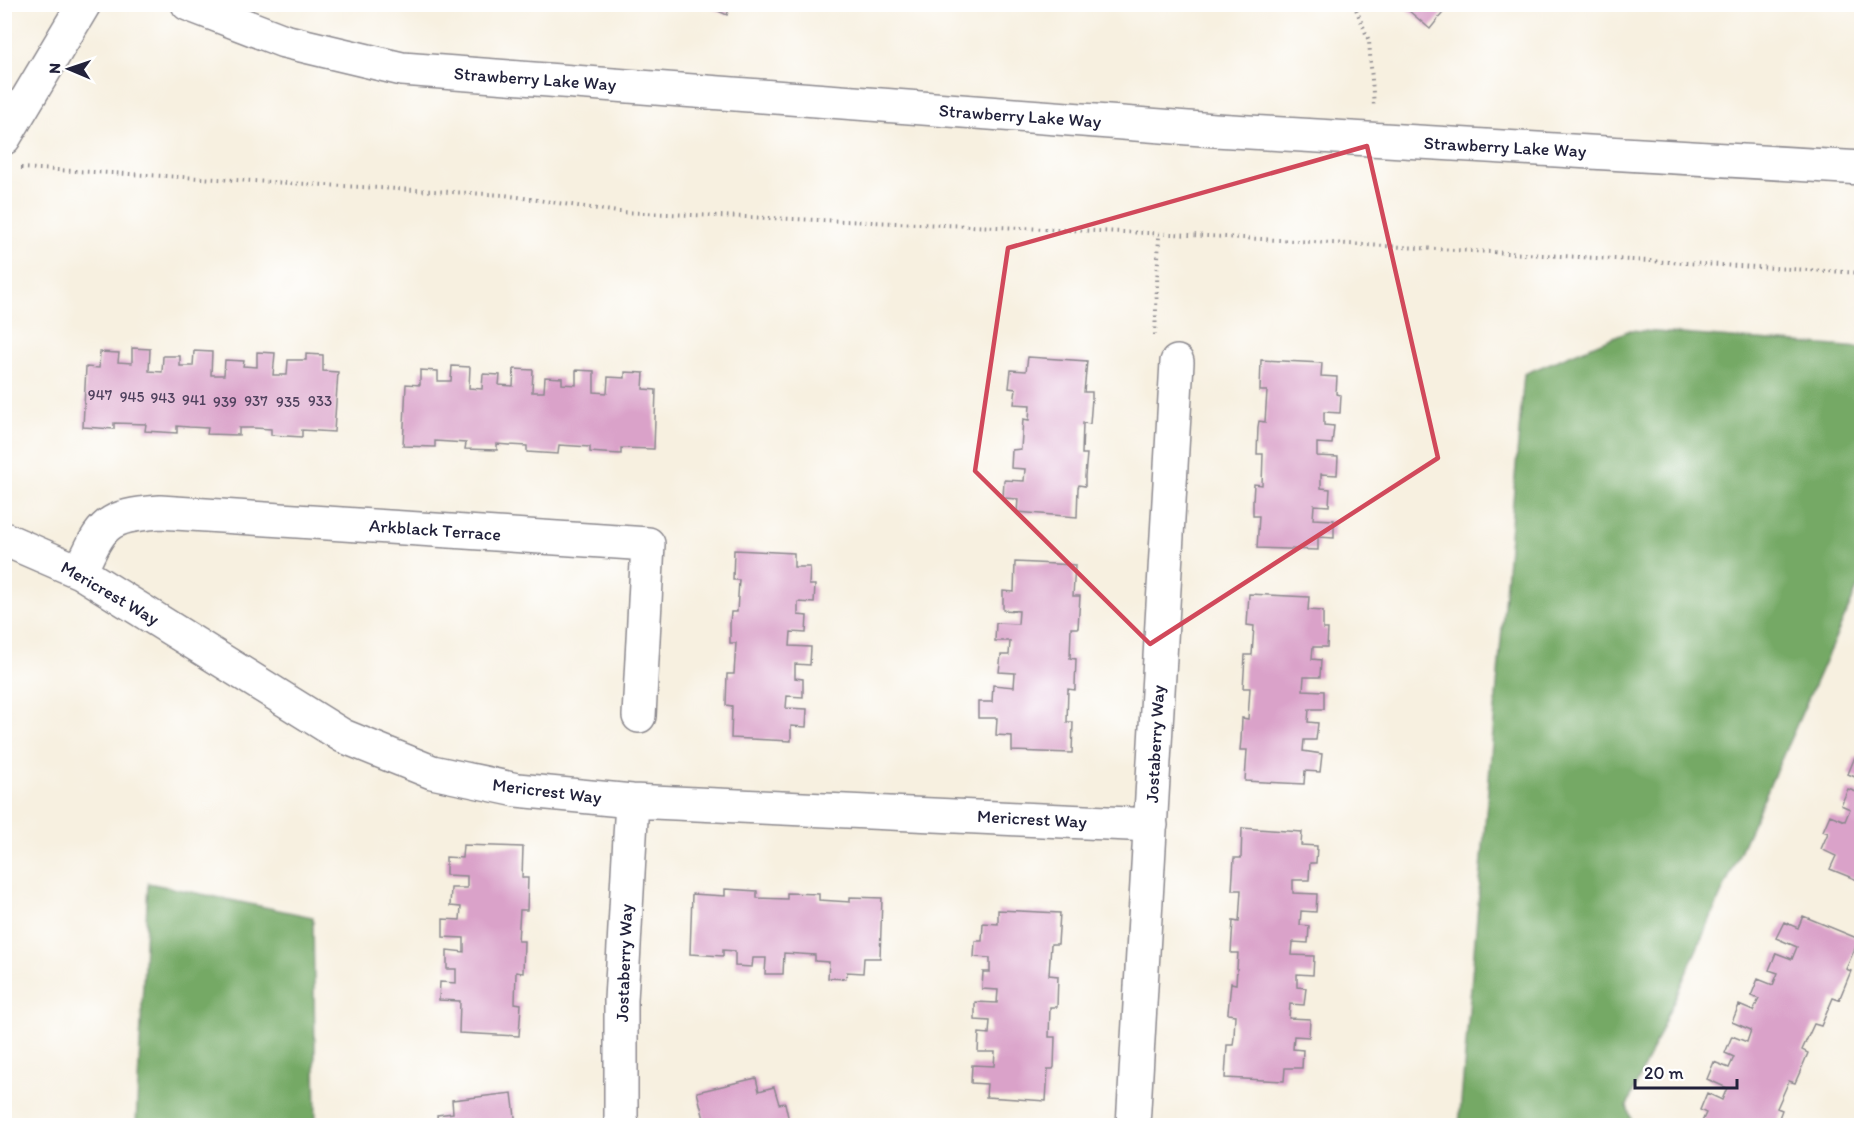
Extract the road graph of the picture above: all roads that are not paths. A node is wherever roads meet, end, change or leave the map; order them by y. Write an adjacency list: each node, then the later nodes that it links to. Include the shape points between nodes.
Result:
1 (84, 4): 3 (street)
2 (188, 4): 4 (street, Strawberry Lake Way, via 284,41 402,69 1215,130)
3 (10, 153)
4 (1862, 168)
5 (1177, 362): 10 (street, Jostaberry Way)
6 (4, 539): 7 (street, Mericrest Way)
7 (80, 572): 8 (street, Arkblack Terrace, via 97,535 106,525 136,514 160,512 648,544); 9 (street, Mericrest Way, via 343,736 432,772 517,790)
8 (639, 716)
9 (632, 801): 10 (street, Mericrest Way); 11 (street, Jostaberry Way, via 621,1000)
10 (1151, 825): 12 (street, Jostaberry Way)
11 (621, 1125)
12 (1133, 1125)

